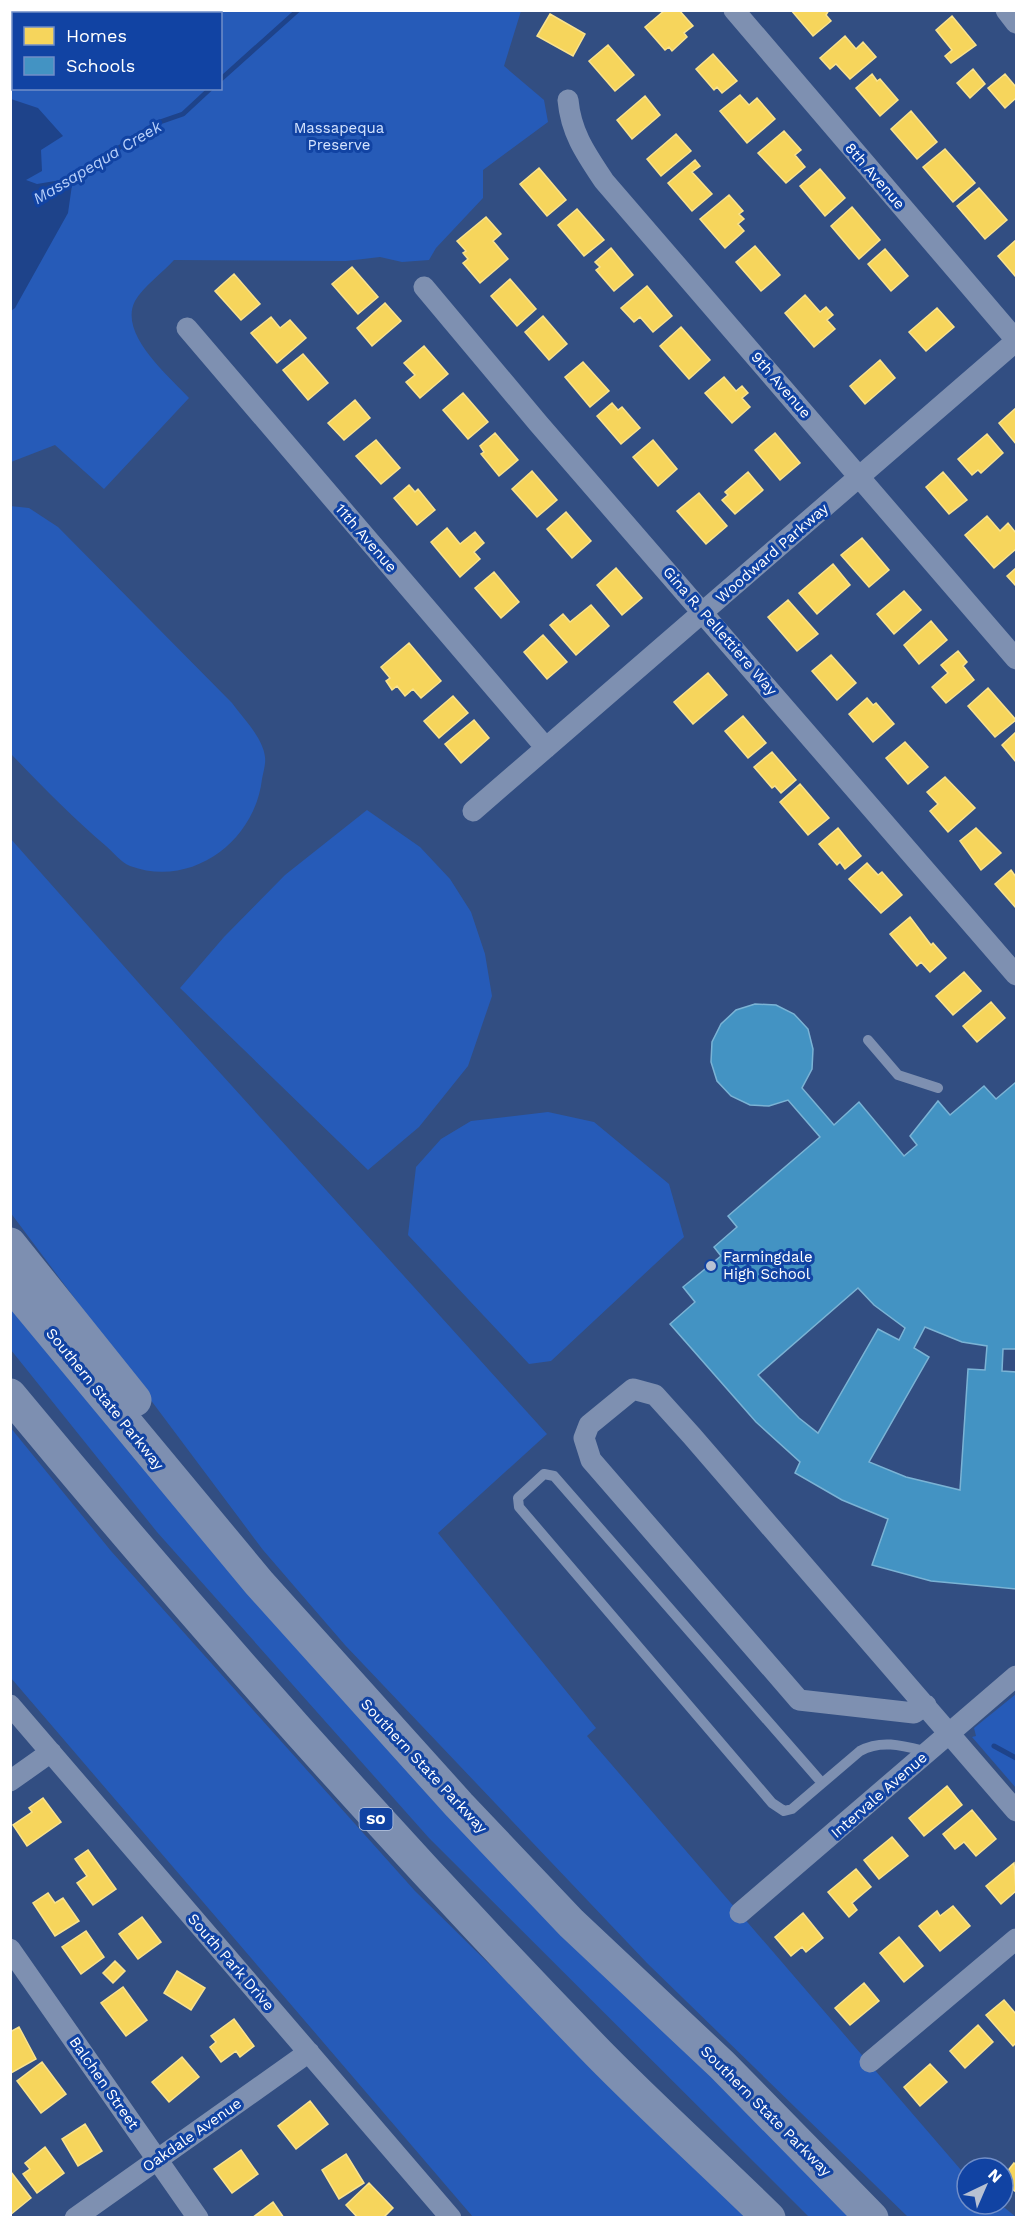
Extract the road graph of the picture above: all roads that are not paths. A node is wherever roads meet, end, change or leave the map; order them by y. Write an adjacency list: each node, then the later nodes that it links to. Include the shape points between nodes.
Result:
1 (734, 10): 7 (street, 8th Avenue)
2 (1006, 10): 3 (street)
3 (1017, 23)
4 (568, 100): 8 (street, 9th Avenue, via 570,123 580,146 604,181)
5 (424, 287): 9 (street, Gina R. Pellettiere Way)
6 (187, 328): 11 (street, 11th Avenue)
7 (1017, 341): 8 (street, Woodward Parkway)
8 (860, 477): 9 (street, Woodward Parkway); 10 (street, 9th Avenue)
9 (704, 612): 11 (street, Woodward Parkway); 13 (street, Gina R. Pellettiere Way)
10 (1017, 659)
11 (546, 748): 12 (street, Woodward Parkway)
12 (473, 811)
13 (1017, 975)
14 (868, 1040): 15 (lane, via 898,1075)
15 (938, 1088)
16 (10, 1244): 19 (highway, via 144,1411)
17 (10, 1283): 19 (highway, Southern State Parkway)
18 (10, 1395): 38 (highway, SO, via 168,1585 381,1824 602,2056)
19 (259, 1583): 39 (highway, Southern State Parkway, via 571,1923 722,2065)
20 (1017, 1676): 23 (street, Intervale Avenue)
21 (10, 1705): 24 (street, South Park Drive)
22 (926, 1706): 22 (street, via 655,1395 633,1389 589,1425 584,1438 591,1460 799,1700 915,1713); 23 (street)
23 (950, 1733): 25 (street, Intervale Avenue); 28 (street)
24 (51, 1752): 26 (street); 32 (street, South Park Drive)
25 (928, 1752): 27 (lane, via 897,1745 872,1745); 29 (street, Intervale Avenue)
26 (10, 1780)
27 (822, 1783): 27 (lane, via 792,1809 784,1811 772,1803 519,1507 518,1498 544,1474 554,1476)
28 (1017, 1811)
29 (740, 1913)
30 (1017, 1939): 33 (street)
31 (10, 1949): 34 (street, Balchen Street)
32 (309, 2052): 34 (street, Oakdale Avenue); 37 (street, South Park Drive)
33 (870, 2062)
34 (157, 2160): 35 (street, Oakdale Avenue); 36 (street, Balchen Street)
35 (75, 2217)
36 (198, 2217)
37 (451, 2217)
38 (770, 2217)
39 (872, 2217)

